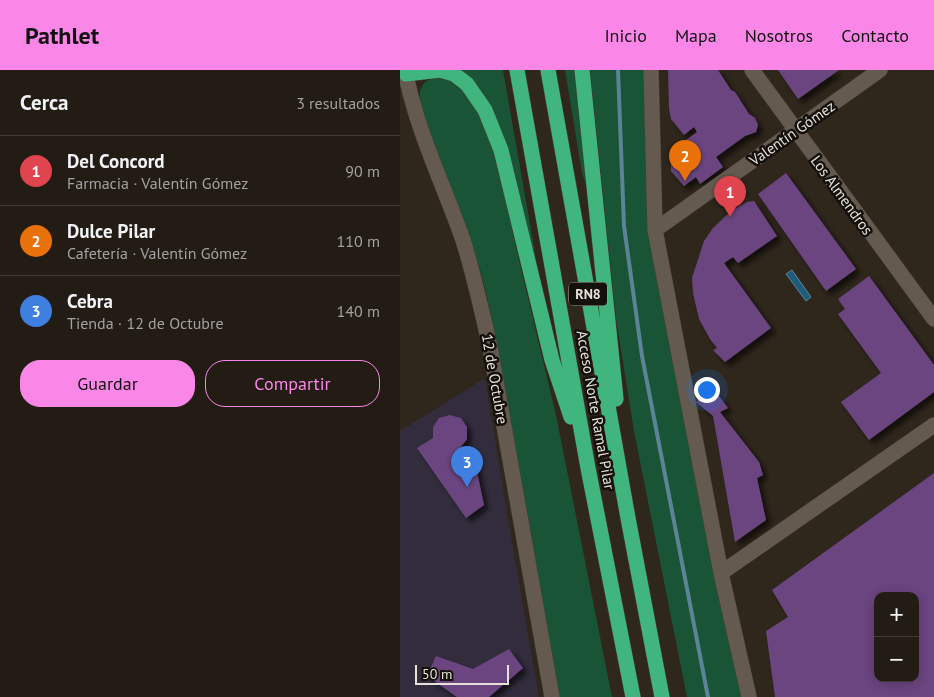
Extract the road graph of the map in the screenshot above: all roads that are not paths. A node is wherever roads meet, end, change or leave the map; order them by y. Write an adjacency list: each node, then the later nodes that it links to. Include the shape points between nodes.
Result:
1 (517, 70): 12 (highway, Acceso Norte Ramal Pilar / RN8)
2 (548, 70): 13 (highway, Acceso Norte Ramal Pilar / RN8)
3 (582, 70): 13 (highway)
4 (651, 70): 9 (street)
5 (752, 70): 8 (street, Los Almendros)
6 (880, 70): 8 (street, Valentín Gómez)
7 (405, 72): 12 (highway, via 440,70 454,74 467,84 485,110 501,150 552,360); 15 (street, 12 de Octubre, via 423,136 462,239 483,313)
8 (794, 130): 9 (street, Valentín Gómez); 10 (street, Los Almendros)
9 (655, 230): 14 (street)
10 (934, 319)
11 (934, 425): 14 (street)
12 (588, 468): 16 (highway, Acceso Norte Ramal Pilar / RN8)
13 (628, 518): 17 (highway, Acceso Norte Ramal Pilar / RN8)
14 (721, 573): 18 (street)
15 (552, 697)
16 (633, 697)
17 (662, 697)
18 (749, 697)

